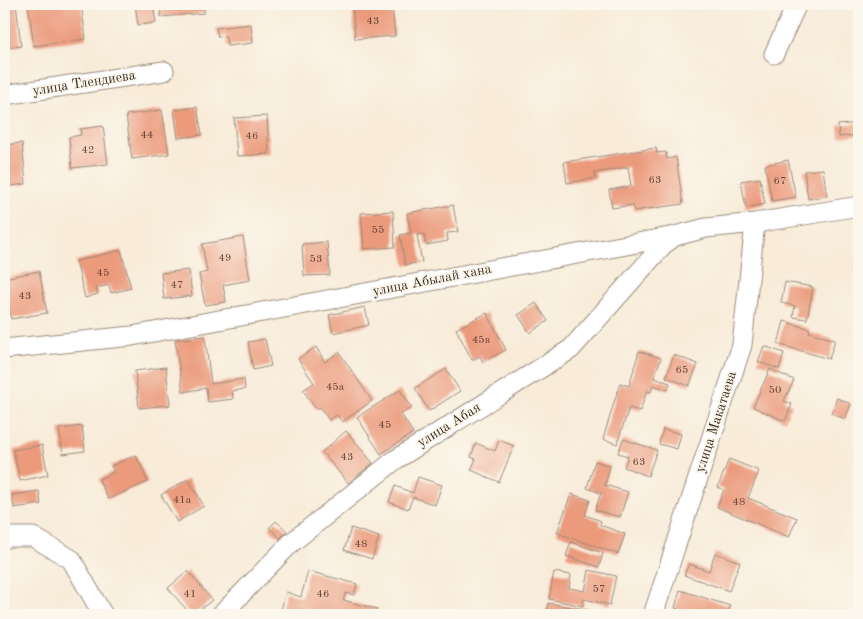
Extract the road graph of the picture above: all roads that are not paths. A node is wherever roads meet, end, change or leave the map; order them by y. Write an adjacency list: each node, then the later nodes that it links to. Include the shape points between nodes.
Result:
1 (797, 4): 2 (street)
2 (774, 54)
3 (164, 71): 4 (street, улица Тлендиева)
4 (4, 95)
5 (859, 206): 6 (street, улица Абылай хана)
6 (754, 223): 7 (street, улица Абылай хана, via 706,228); 12 (street, улица Макатаева, via 742,345)
7 (675, 236): 8 (street, улица Абылай хана, via 132,336); 11 (street, улица Абая, via 571,349 395,460 291,543)
8 (4, 349)
9 (4, 539): 10 (street, via 33,537 70,559)
10 (104, 615)
11 (221, 615)
12 (653, 615)

